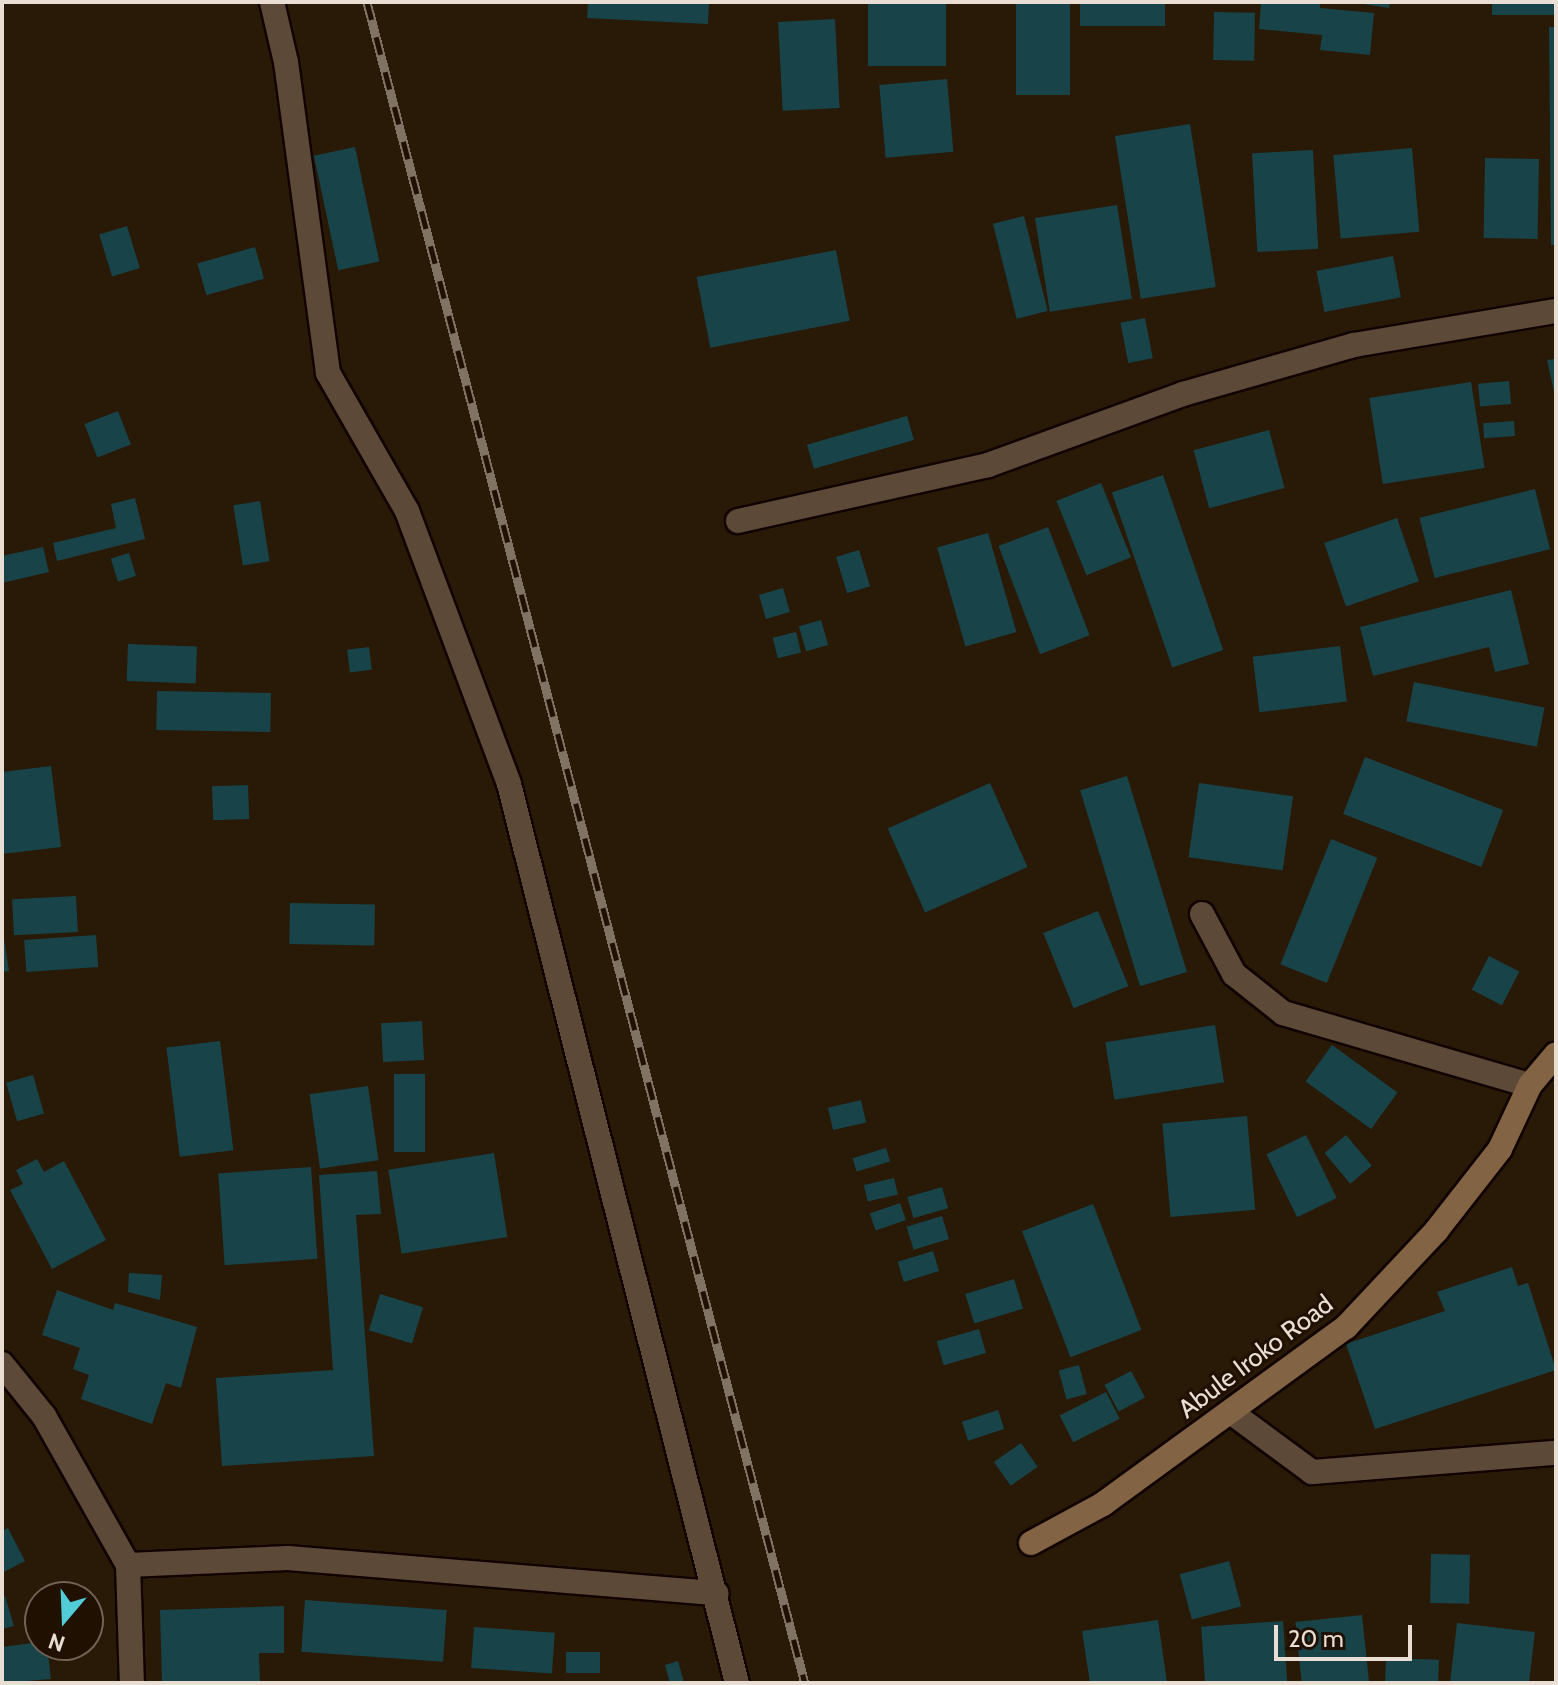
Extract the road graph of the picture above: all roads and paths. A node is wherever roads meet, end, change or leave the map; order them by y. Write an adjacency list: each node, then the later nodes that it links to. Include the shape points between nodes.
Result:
1 (272, 2): 12 (street, via 286,62 328,373 407,511 509,784)
2 (1556, 311): 3 (street, via 1354,345 1183,394 988,465)
3 (738, 521)
4 (1202, 914): 6 (street, via 1234,974 1283,1013)
5 (1556, 1054): 6 (street, Abule Iroko Road)
6 (1530, 1085): 8 (street, Abule Iroko Road, via 1500,1149 1436,1231 1346,1327)
7 (2, 1364): 11 (street, via 44,1416)
8 (1232, 1413): 9 (street, via 1312,1472); 10 (street, Abule Iroko Road, via 1103,1504)
9 (1556, 1453)
10 (1031, 1543)
11 (128, 1565): 12 (street, via 288,1558); 13 (street)
12 (717, 1593): 14 (street)
13 (132, 1683)
14 (737, 1683)

